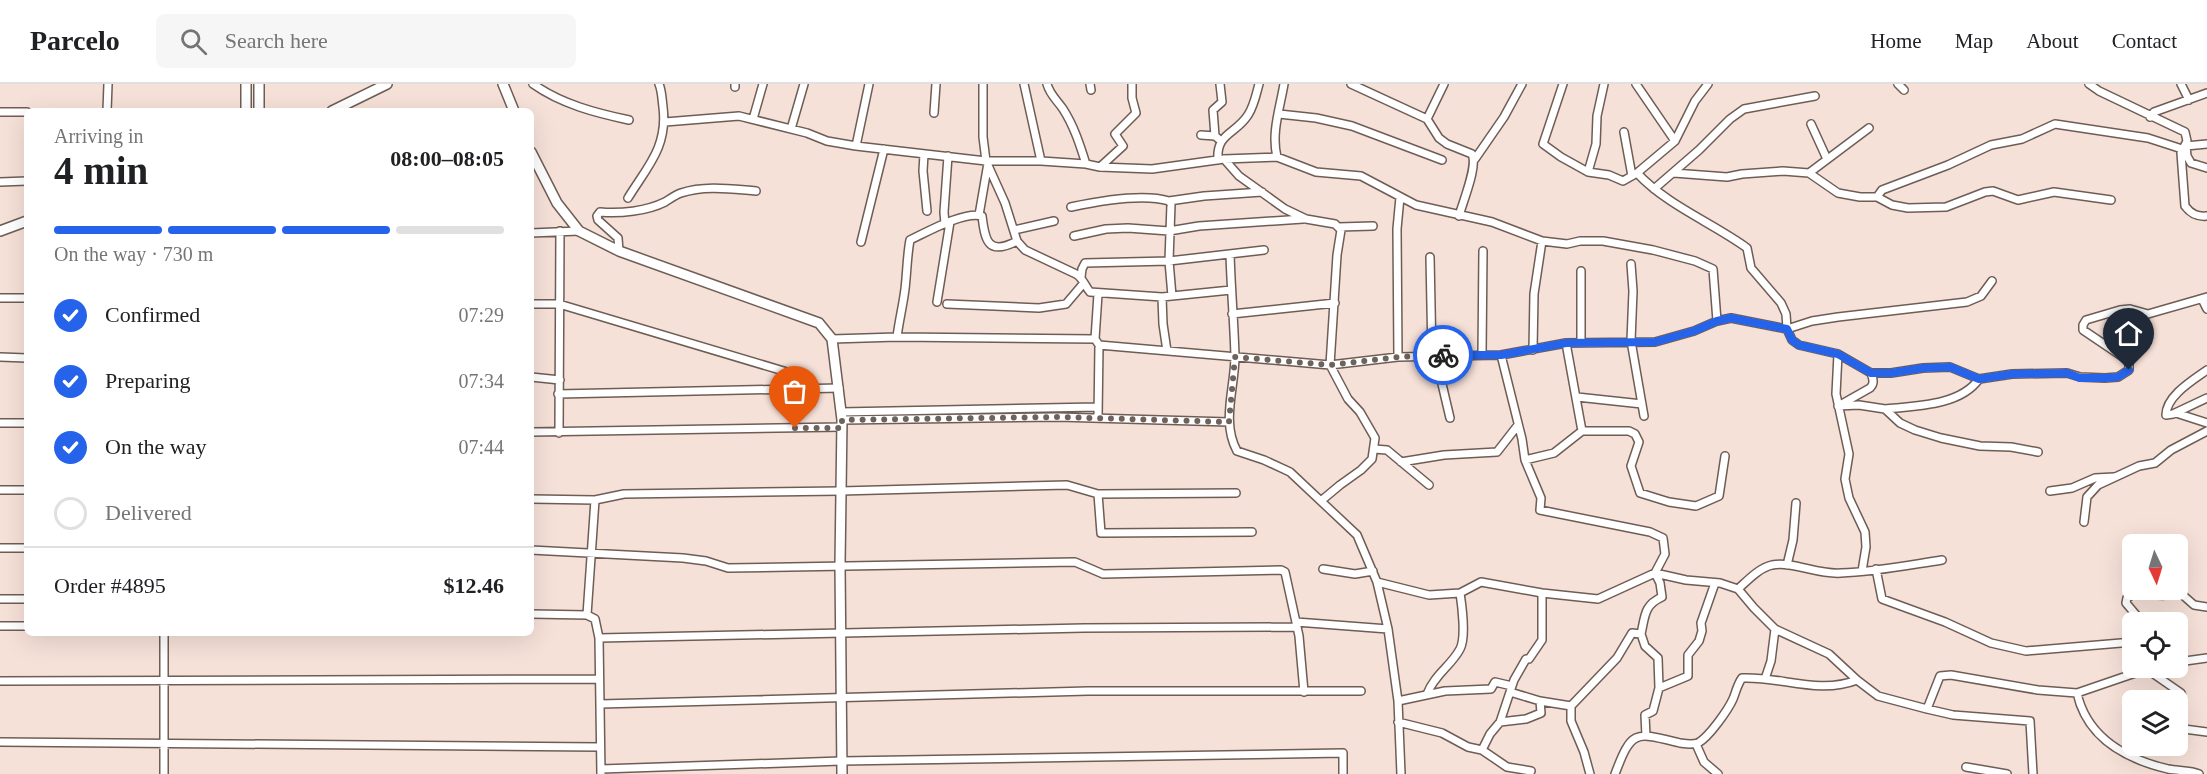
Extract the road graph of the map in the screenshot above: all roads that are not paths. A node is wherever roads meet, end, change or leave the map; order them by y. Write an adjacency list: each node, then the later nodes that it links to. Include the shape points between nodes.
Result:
1 (108, 84): 33 (street)
2 (246, 84): 34 (street)
3 (259, 84): 35 (street)
4 (387, 84): 36 (street)
5 (503, 84): 37 (street)
6 (533, 84): 45 (street, via 574,104)
7 (659, 84): 46 (street)
8 (764, 84): 43 (street)
9 (804, 84): 49 (street)
10 (869, 84): 55 (street)
11 (936, 84): 40 (street)
12 (983, 84): 66 (street)
13 (1024, 84): 65 (street)
14 (1047, 84): 67 (street, via 1077,137)
15 (1132, 84): 68 (street, via 1136,113 1115,134 1123,146)
16 (1220, 84): 52 (street, via 1222,102 1213,110)
17 (1259, 84): 52 (street, via 1247,117)
18 (1284, 84): 41 (street)
19 (1352, 84): 44 (street)
20 (1444, 84): 44 (street)
21 (1522, 84): 61 (street)
22 (1563, 84): 71 (street, via 1543,144)
23 (1604, 84): 71 (street)
24 (1636, 84): 53 (street)
25 (1708, 84): 53 (street)
26 (1898, 84): 29 (street)
27 (2089, 84): 42 (street)
28 (2181, 84): 32 (street)
29 (1904, 90)
30 (2207, 93): 32 (street)
31 (1815, 96): 72 (street, via 1744,109)
32 (2189, 100): 42 (street)
33 (107, 108)
34 (246, 108)
35 (259, 108)
36 (338, 108)
37 (513, 108)
38 (0, 112): 39 (street)
39 (24, 112)
40 (934, 113)
41 (1280, 114): 60 (street, via 1274,144); 64 (street, via 1352,126)
42 (2150, 117): 56 (street, via 2184,132)
43 (753, 119): 46 (street, via 722,116); 49 (street)
44 (1427, 119): 61 (street, via 1439,138)
45 (629, 120)
46 (665, 122): 82 (street, via 653,161)
47 (1811, 124): 62 (street)
48 (1869, 128): 62 (street)
49 (791, 129): 55 (street)
50 (1624, 132): 74 (street)
51 (1201, 135): 52 (street)
52 (1218, 138): 63 (street)
53 (1675, 141): 74 (street)
54 (2207, 144): 56 (street)
55 (856, 146): 57 (street)
56 (2184, 148): 69 (street, via 2191,163); 81 (street, via 2148,138 2055,124 2022,140 1991,145 1882,190); 89 (street, via 2185,206 2197,216)
57 (884, 149): 58 (street); 105 (street)
58 (924, 154): 59 (street); 86 (street)
59 (948, 156): 66 (street); 93 (street, via 944,212)
60 (1277, 158): 63 (street); 80 (street, via 1316,172 1361,176)
61 (1475, 159): 88 (street)
62 (1827, 159): 73 (street)
63 (1221, 160): 68 (street, via 1152,169); 79 (street)
64 (1442, 160)
65 (1041, 161): 66 (street); 67 (street)
66 (987, 162): 87 (street); 97 (street)
67 (1086, 164): 68 (street)
68 (1101, 167)
69 (2207, 168)
70 (535, 171): 99 (street)
71 (1588, 172): 74 (street, via 1621,181)
72 (1674, 173): 73 (street, via 1727,177 1783,171); 77 (street)
73 (1809, 173): 81 (street, via 1838,193)
74 (1634, 174): 77 (street)
75 (24, 181): 76 (street)
76 (0, 182)
77 (1654, 189): 131 (street, via 1747,248 1752,268 1781,303)
78 (756, 190): 108 (street, via 694,190 646,208 600,212 598,220 618,238)
79 (1262, 192): 84 (street); 90 (street)
80 (1400, 197): 88 (street); 146 (street)
81 (1877, 197): 83 (street, via 1908,208 1946,207 1993,191 2018,200 2054,192)
82 (628, 198)
83 (2111, 200)
84 (1169, 201): 85 (street, via 1112,200); 100 (street)
85 (1071, 207)
86 (927, 211)
87 (979, 215): 93 (street); 103 (street, via 989,245)
88 (1459, 216): 104 (street, via 1492,222)
89 (2207, 216)
90 (1306, 219): 95 (street); 100 (street)
91 (1054, 221): 97 (street)
92 (24, 222): 96 (street)
93 (948, 223): 123 (street); 132 (street, via 910,240)
94 (1373, 226): 95 (street)
95 (1339, 227): 124 (street)
96 (0, 229)
97 (1014, 230): 103 (street)
98 (560, 231): 99 (street); 101 (street); 126 (street)
99 (579, 231): 108 (street)
100 (1169, 231): 102 (street, via 1117,229); 111 (street)
101 (534, 233)
102 (1074, 236)
103 (1017, 241): 114 (street, via 1025,250)
104 (1542, 241): 130 (street, via 1603,241 1708,266 1713,269); 138 (street, via 1534,294)
105 (861, 242)
106 (1264, 250): 109 (street)
107 (1483, 251): 140 (street)
108 (619, 252): 133 (street, via 819,323)
109 (1230, 254): 111 (street); 116 (street)
110 (1430, 257): 142 (street)
111 (1169, 261): 114 (street, via 1085,263); 118 (street)
112 (1631, 264): 134 (street)
113 (1581, 271): 137 (street)
114 (1082, 280): 117 (street, via 1090,292); 127 (street, via 1066,304 1039,308)
115 (1992, 281): 131 (street, via 1981,296 1967,302 1838,317)
116 (1231, 290): 118 (street); 129 (street)
117 (1098, 294): 119 (street); 135 (street)
118 (1172, 296): 119 (street)
119 (1162, 297): 139 (street)
120 (0, 298): 121 (street)
121 (24, 298)
122 (2204, 298): 128 (street); 152 (street, via 2148,314 2130,309 2086,320 2083,330 2129,361 2129,370 2118,377 2080,378 2067,373)
123 (937, 302)
124 (1335, 303): 129 (street); 148 (street)
125 (534, 304): 126 (street)
126 (559, 304): 153 (street); 156 (street, via 807,378)
127 (947, 304)
128 (2207, 309)
129 (1232, 314): 145 (street)
130 (1717, 321): 131 (street, via 1731,318); 134 (street, via 1674,338)
131 (1787, 329): 141 (street, via 1799,345)
132 (897, 337): 133 (street); 135 (street)
133 (832, 339): 155 (street)
134 (1631, 341): 137 (street); 160 (street)
135 (1097, 342): 139 (street); 162 (street)
136 (1566, 343): 137 (street); 138 (street); 158 (street)
137 (1581, 343)
138 (1533, 350): 143 (street)
139 (1167, 351): 145 (street)
140 (1482, 354): 142 (street); 143 (street)
141 (1838, 354): 150 (street); 161 (street)
142 (1432, 355): 146 (street)
143 (1501, 355): 175 (street)
144 (0, 357): 147 (street)
145 (1235, 357): 148 (street); 171 (street)
146 (1398, 357): 148 (street)
147 (24, 358)
148 (1330, 365): 180 (street, via 1375,438)
149 (2207, 370): 165 (street, via 2166,407 2166,415)
150 (1871, 373): 152 (street, via 1950,367); 161 (street, via 1873,385)
151 (534, 377): 153 (street)
152 (1979, 379): 164 (street, via 1974,387 1957,397 1924,406)
153 (560, 380): 157 (street)
154 (1442, 384): 169 (street)
155 (839, 388): 156 (street); 170 (street)
156 (808, 389): 157 (street)
157 (558, 394): 179 (street)
158 (1577, 397): 160 (street); 176 (street)
159 (2207, 398): 165 (street)
160 (1642, 404): 166 (street)
161 (1838, 406): 164 (street); 209 (street, via 1849,454 1845,479 1849,498 1865,532)
162 (1098, 407): 163 (street); 168 (street)
163 (975, 409): 167 (street); 170 (street)
164 (1885, 409): 181 (street, via 1915,430 1980,447)
165 (2176, 413): 174 (street)
166 (1644, 416)
167 (975, 418): 168 (street); 170 (street)
168 (1098, 418): 171 (street)
169 (1450, 418)
170 (842, 420): 179 (street); 189 (street)
171 (1229, 422): 195 (street, via 1237,451 1290,472)
172 (0, 423): 173 (street)
173 (24, 423)
174 (2207, 423)
175 (1518, 425): 183 (street); 184 (street, via 1497,452)
176 (1582, 431): 182 (street, via 1635,434 1639,442 1631,466 1640,493 1669,502 1696,506 1719,496); 183 (street, via 1554,453)
177 (2207, 431): 185 (street, via 2155,463)
178 (534, 432): 179 (street)
179 (559, 433)
180 (1374, 449): 184 (street, via 1387,450); 195 (street, via 1372,459 1361,470)
181 (2038, 452)
182 (1725, 456)
183 (1525, 460): 210 (street, via 1541,498 1540,510 1663,538 1665,554)
184 (1401, 462): 186 (street)
185 (2116, 477): 190 (street, via 2095,478 2072,488); 197 (street, via 2091,491)
186 (1430, 484)
187 (0, 490): 188 (street)
188 (24, 490)
189 (841, 491): 192 (street, via 1067,485); 194 (street, via 624,494); 204 (street)
190 (2049, 491)
191 (1236, 493): 192 (street)
192 (1098, 494): 198 (street, via 1100,531 1104,534)
193 (534, 499): 194 (street)
194 (595, 500): 202 (street)
195 (1322, 500): 208 (street, via 1357,535)
196 (1796, 503): 205 (street)
197 (2085, 522)
198 (1252, 532)
199 (0, 548): 200 (street)
200 (24, 548)
201 (534, 550): 202 (street)
202 (591, 552): 204 (street, via 683,558 728,568); 221 (street)
203 (1942, 560): 207 (street)
204 (840, 564): 222 (street, via 1075,562 1103,574 1281,570 1285,572); 227 (street)
205 (1787, 565): 209 (street, via 1813,572); 213 (street, via 1769,566)
206 (1323, 569): 208 (street, via 1355,574)
207 (1876, 569): 209 (street); 231 (street, via 1882,599 1991,643 2026,651)
208 (1373, 571): 211 (street)
209 (1862, 571)
210 (1655, 573): 212 (street); 215 (street, via 1598,599); 228 (street, via 1662,597 1647,608)
211 (1377, 582): 214 (street, via 1429,596); 225 (street)
212 (1715, 583): 213 (street); 241 (street, via 1699,641 1688,655 1688,676)
213 (1738, 589): 226 (street)
214 (1460, 593): 215 (street, via 1481,582); 247 (street, via 1461,648 1432,681)
215 (1542, 593): 242 (street, via 1542,640 1526,659)
216 (0, 599): 217 (street)
217 (24, 599)
218 (2207, 607): 219 (street, via 2194,605 2177,590 2166,595 2131,595 2126,603)
219 (2134, 612)
220 (534, 614): 221 (street)
221 (587, 615): 230 (street, via 595,619)
222 (1296, 625): 225 (street); 227 (street); 245 (street)
223 (0, 626): 224 (street)
224 (24, 626)
225 (1388, 629): 249 (street)
226 (1775, 629): 236 (street); 238 (street, via 1828,654)
227 (841, 633): 230 (street); 248 (street)
228 (1641, 634): 241 (street, via 1645,646 1658,658); 252 (street, via 1632,633 1617,658)
229 (164, 636): 240 (street)
230 (599, 638): 237 (street)
231 (2122, 643)
232 (2207, 658): 233 (street)
233 (2188, 661)
234 (2122, 677): 246 (street)
235 (2161, 678): 243 (street)
236 (1765, 679): 238 (street, via 1804,686 1842,686); 261 (street, via 1742,678 1724,714)
237 (599, 680): 240 (street); 251 (street)
238 (1857, 680): 253 (street, via 1878,696)
239 (0, 681): 240 (street)
240 (164, 682): 260 (street)
241 (1659, 688): 258 (street, via 1653,711 1645,715)
242 (1511, 689): 247 (street, via 1495,682 1491,688); 250 (street); 255 (street)
243 (2177, 690)
244 (1361, 691): 245 (street)
245 (1305, 692): 248 (street)
246 (2077, 693): 253 (street, via 1940,675); 265 (street, via 2080,709 2100,737)
247 (1427, 694): 249 (street)
248 (841, 696): 251 (street); 264 (street)
249 (1398, 701): 254 (street)
250 (1540, 701): 252 (street); 255 (street, via 1540,713)
251 (600, 704): 262 (street)
252 (1570, 706): 273 (street, via 1571,721)
253 (1927, 710): 277 (street, via 2030,721)
254 (1398, 722): 263 (street, via 1442,733); 272 (street)
255 (1500, 722): 263 (street)
256 (2188, 730): 257 (street)
257 (2207, 732)
258 (1646, 736): 261 (street); 274 (street, via 1629,742)
259 (0, 742): 260 (street)
260 (164, 743): 262 (street); 269 (street)
261 (1696, 744): 275 (street, via 1704,762)
262 (599, 747): 268 (street)
263 (1482, 750): 267 (street, via 1507,767)
264 (841, 761): 268 (street); 270 (street); 271 (street, via 1343,753)
265 (2154, 766): 278 (street); 279 (street)
266 (1966, 767): 276 (street)
267 (1531, 771)
268 (601, 772)
269 (164, 774)
270 (842, 774)
271 (1343, 774)
272 (1401, 774)
273 (1590, 774)
274 (1616, 774)
275 (1718, 774)
276 (2007, 774)
277 (2033, 774)
278 (2152, 774)
279 (2199, 774)

